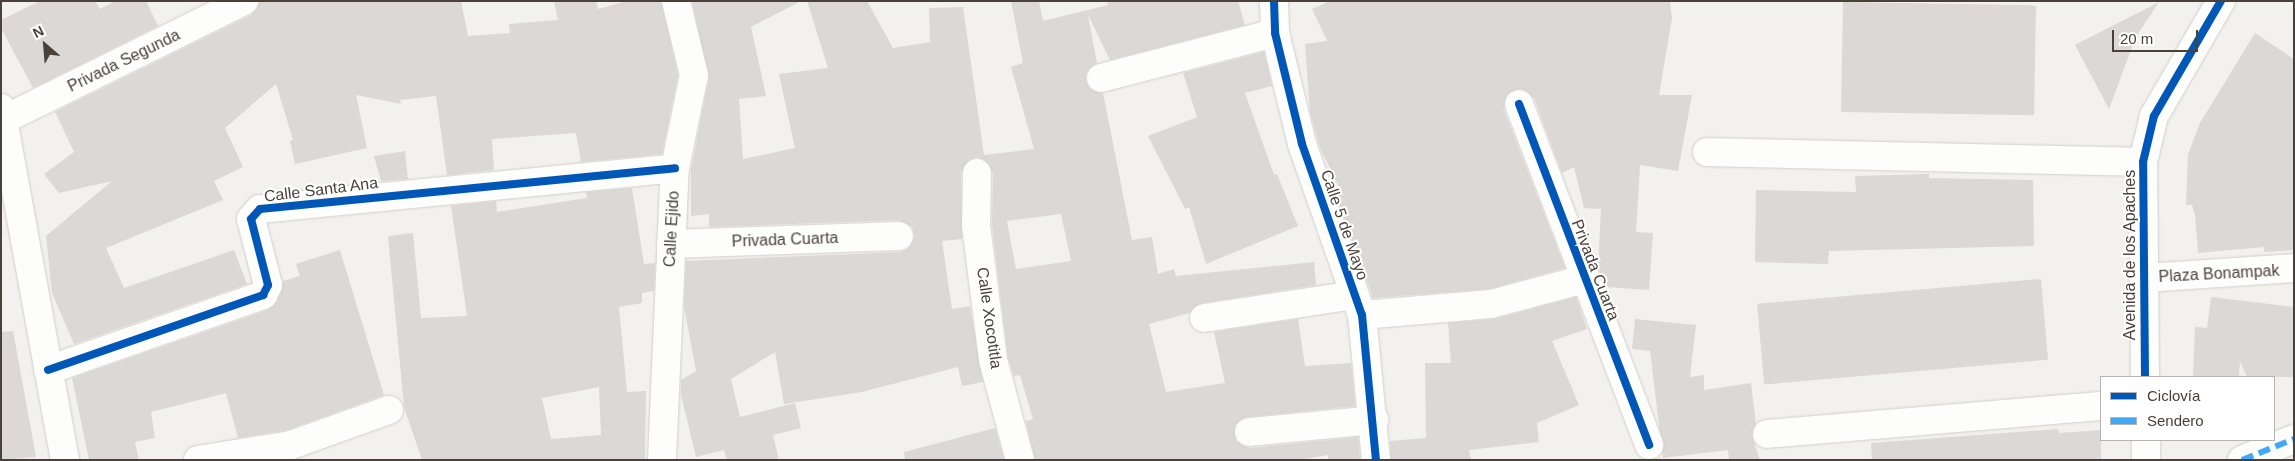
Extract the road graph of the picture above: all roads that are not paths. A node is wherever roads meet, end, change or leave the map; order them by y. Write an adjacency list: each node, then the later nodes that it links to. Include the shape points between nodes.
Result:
1 (244, 1): 8 (street, Privada Segunda)
2 (676, 1): 11 (street, Calle Ejido, via 694,75)
3 (1274, 1): 5 (street, Calle 5 de Mayo)
4 (2221, 1): 10 (street, Avenida de los Apaches, via 2154,116)
5 (1275, 33): 6 (street); 18 (street, Calle 5 de Mayo, via 1302,144)
6 (1101, 78)
7 (1519, 104): 17 (street, Privada Cuarta)
8 (2, 114): 20 (street)
9 (1707, 152): 10 (street)
10 (2143, 162): 16 (street, Avenida de los Apaches)
11 (675, 168): 14 (street, Calle Ejido); 20 (street, Calle Santa Ana, via 260,209 251,220 268,285 263,295)
12 (976, 173): 33 (street, Calle Xocotitla, via 976,225 993,360)
13 (899, 236): 14 (street, Privada Cuarta)
14 (671, 244): 32 (street, Calle Ejido)
15 (2294, 268): 16 (street, Plaza Bonampak)
16 (2144, 278): 21 (street, Avenida de los Apaches)
17 (1584, 279): 18 (street, Privada Cuarta, via 1491,304); 29 (street, Privada Cuarta)
18 (1358, 305): 19 (street, Privada Cuarta); 24 (street, Calle 5 de Mayo)
19 (1204, 318)
20 (48, 370): 30 (street)
21 (2145, 376)
22 (2100, 406): 26 (street)
23 (389, 410): 31 (street, via 291,445)
24 (1374, 420): 25 (street); 34 (street, Calle 5 de Mayo)
25 (1249, 432)
26 (1767, 434)
27 (2294, 439): 36 (street)
28 (2146, 441): 35 (street)
29 (1649, 444)
30 (65, 460)
31 (198, 460)
32 (662, 460)
33 (1020, 460)
34 (1376, 460)
35 (2146, 460)
36 (2242, 460)

